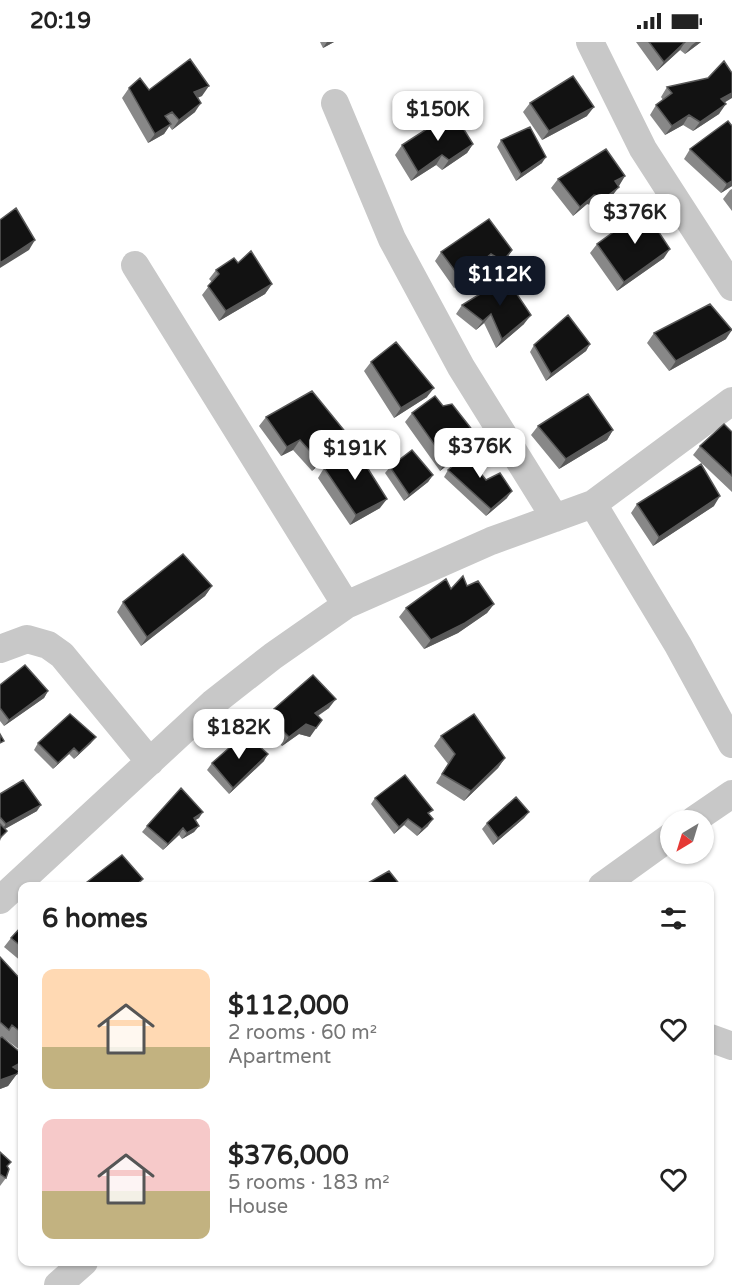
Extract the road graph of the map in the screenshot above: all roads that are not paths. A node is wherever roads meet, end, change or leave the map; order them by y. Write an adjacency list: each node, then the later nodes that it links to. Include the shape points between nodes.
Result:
1 (590, 42): 4 (street, via 643,149)
2 (335, 103): 7 (street, via 397,248 461,367)
3 (135, 265): 8 (street)
4 (732, 287)
5 (732, 401): 6 (street)
6 (593, 504): 7 (street); 10 (street)
7 (555, 518): 8 (street, via 491,541)
8 (346, 605): 11 (street, via 213,703)
9 (0, 649): 11 (street, via 27,639 48,645 62,655)
10 (732, 744)
11 (150, 762): 15 (street)
12 (732, 794): 13 (street)
13 (709, 810)
14 (660, 844): 16 (street)
15 (20, 882)
16 (608, 882)
17 (18, 883): 18 (street)
18 (0, 900)
19 (714, 1039): 20 (street)
20 (732, 1046)
21 (79, 1266): 22 (street)
22 (58, 1285)

